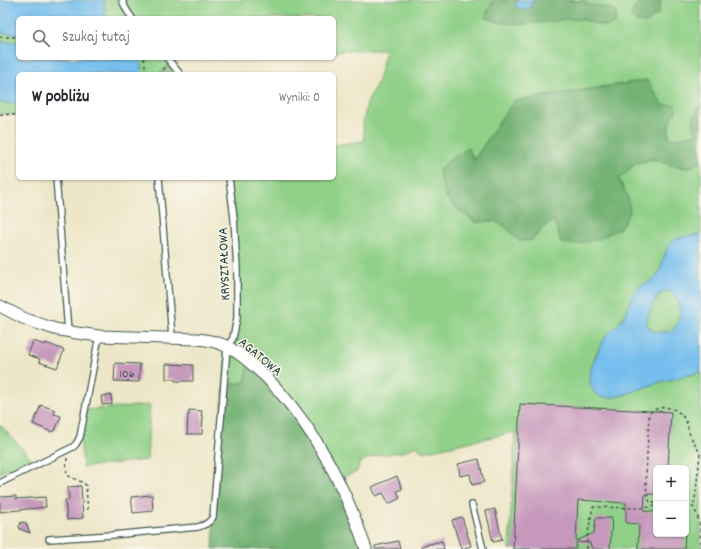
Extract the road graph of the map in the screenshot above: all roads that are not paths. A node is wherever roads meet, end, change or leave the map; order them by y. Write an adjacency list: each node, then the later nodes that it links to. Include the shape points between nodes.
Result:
1 (122, 0): 2 (lane)
2 (131, 16)
3 (169, 60): 4 (lane)
4 (178, 72)
5 (56, 180): 9 (lane)
6 (160, 180): 11 (lane)
7 (230, 180): 12 (lane, KRYSZTAŁOWA, via 237,270 237,310 233,338)
8 (0, 306): 9 (street, AGATOWA, via 36,323)
9 (68, 331): 10 (street, AGATOWA)
10 (99, 336): 11 (street, AGATOWA); 13 (lane, via 80,437 76,444)
11 (172, 337): 12 (street, AGATOWA, via 206,340)
12 (227, 347): 15 (lane, KRYSZTAŁOWA, via 214,511 210,522 204,526); 16 (street, AGATOWA, via 249,362 277,389 308,428 335,473)
13 (0, 483)
14 (472, 505): 17 (lane)
15 (49, 539)
16 (366, 549)
17 (483, 549)

